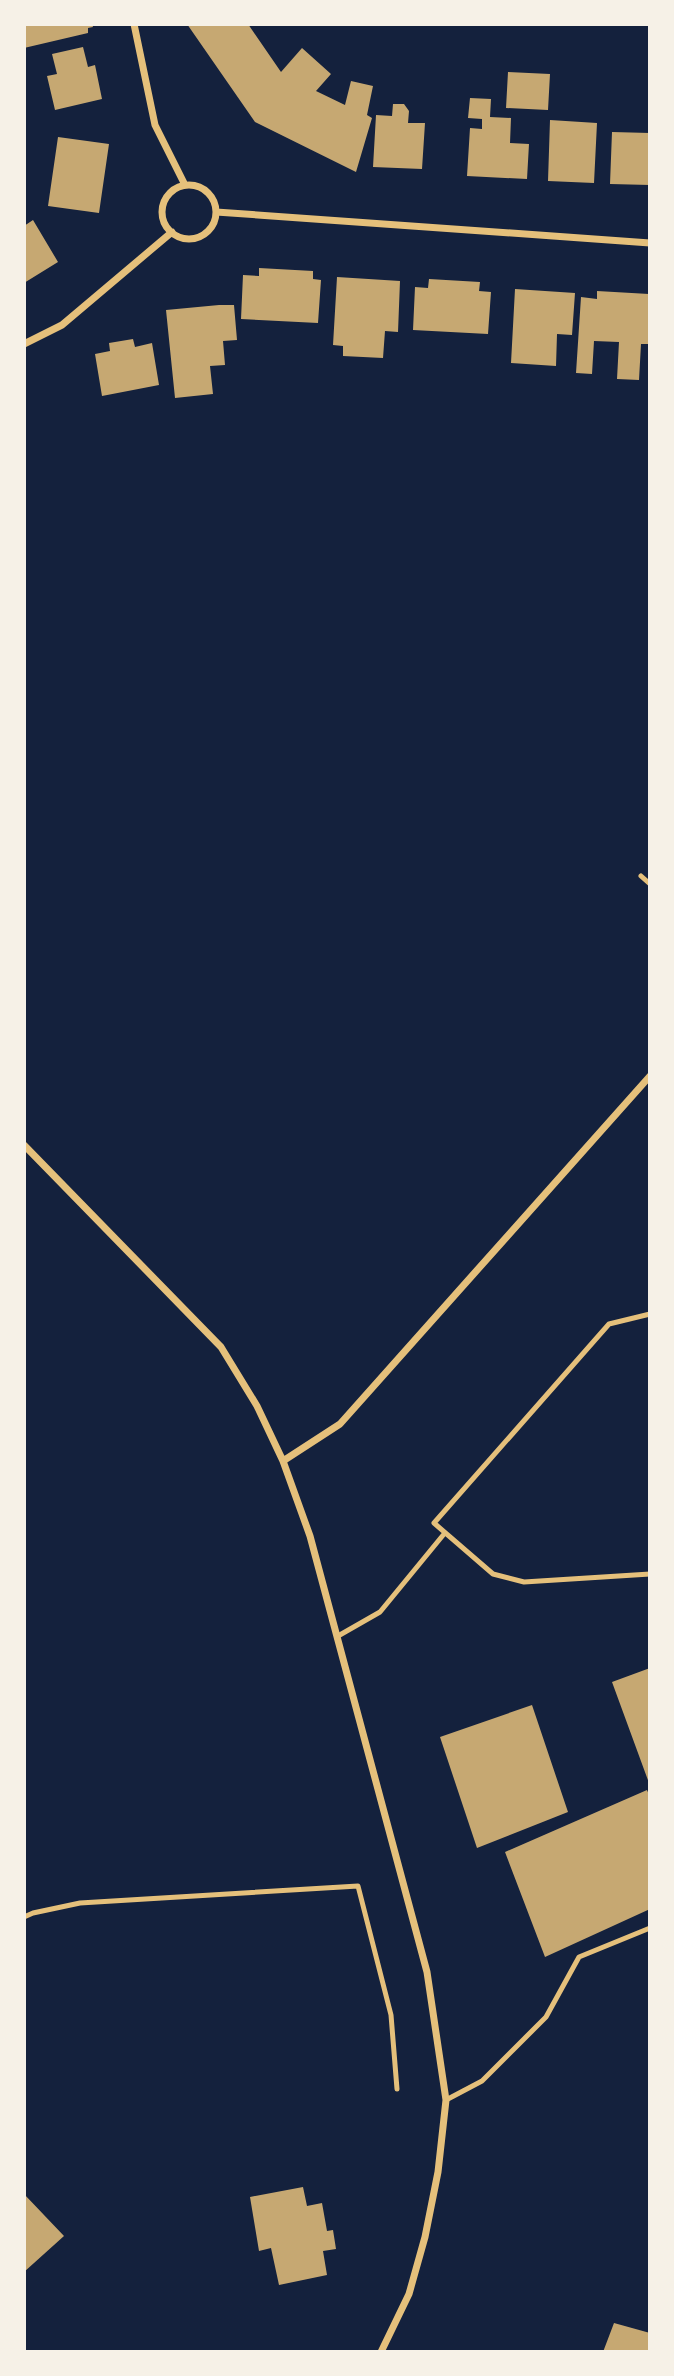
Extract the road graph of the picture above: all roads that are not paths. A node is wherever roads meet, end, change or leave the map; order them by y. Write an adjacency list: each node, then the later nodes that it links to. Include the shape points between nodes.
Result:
1 (134, 24): 2 (street, via 155,125)
2 (185, 185): 3 (street, via 210,195); 4 (street, via 172,191 163,207)
3 (216, 212): 4 (street, via 203,235 184,239); 5 (street)
4 (172, 232): 6 (street, via 62,325)
5 (649, 243)
6 (24, 344)
7 (641, 876): 8 (lane)
8 (649, 884)
9 (649, 1076): 12 (street, via 340,1424)
10 (24, 1145): 12 (street, via 221,1347)
11 (649, 1314): 13 (lane, via 609,1324 434,1523)
12 (283, 1461): 15 (street)
13 (444, 1534): 14 (lane, via 493,1574 524,1582); 15 (lane, via 380,1612)
14 (649, 1574)
15 (338, 1636): 19 (street, via 427,1972)
16 (24, 1917): 18 (lane, via 80,1903 358,1886 391,2015)
17 (649, 1928): 19 (lane, via 579,1957 546,2017 482,2081)
18 (397, 2089)
19 (446, 2100): 20 (street, via 425,2237 409,2294)
20 (381, 2351)

